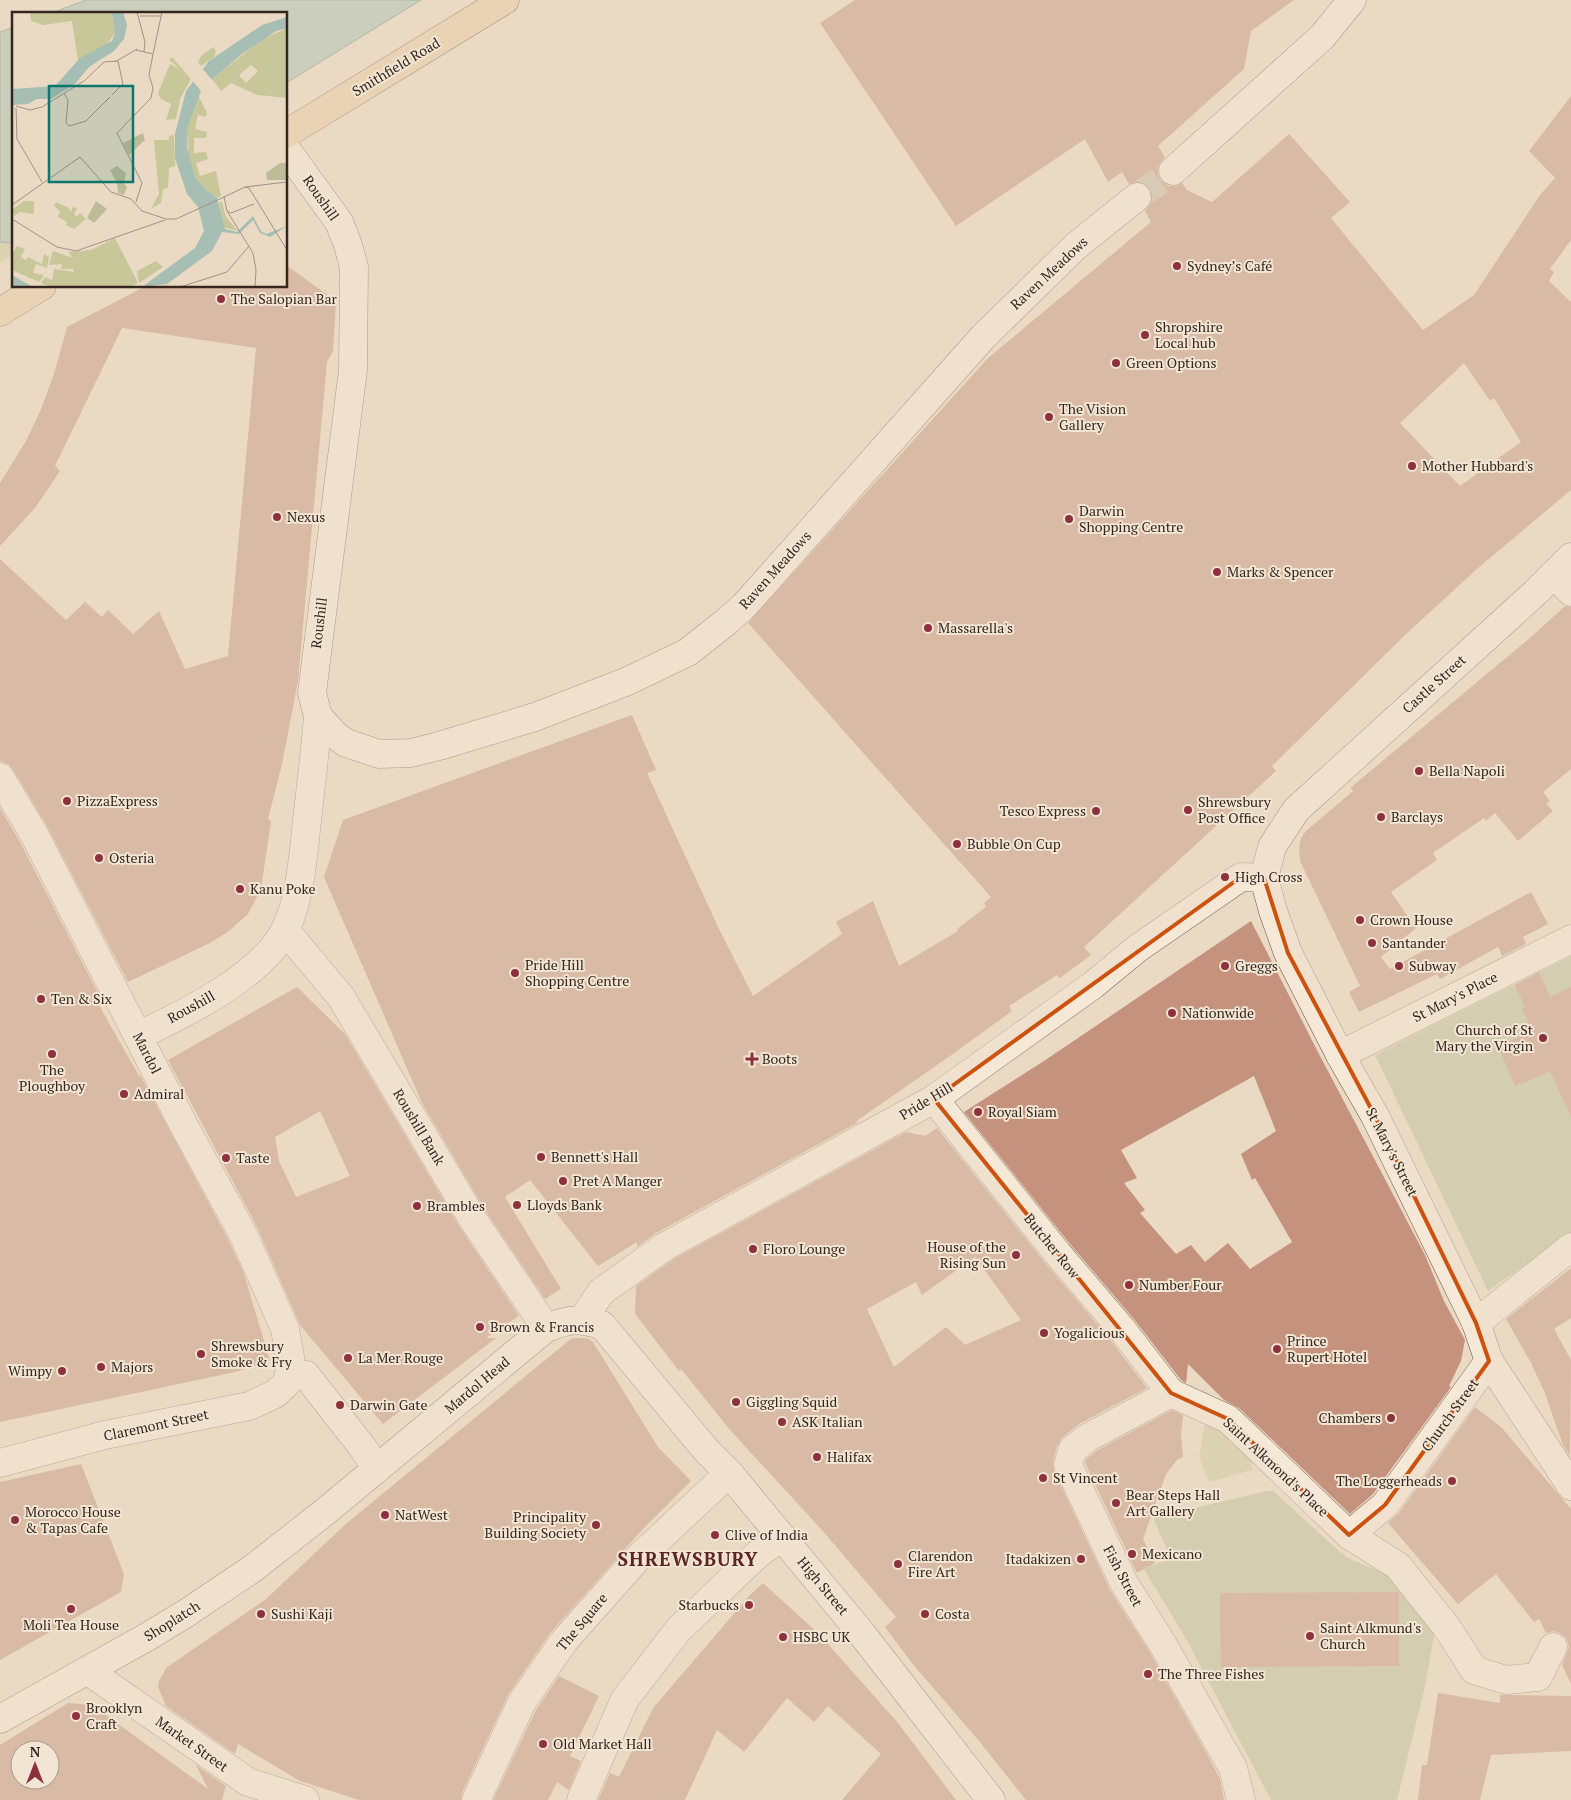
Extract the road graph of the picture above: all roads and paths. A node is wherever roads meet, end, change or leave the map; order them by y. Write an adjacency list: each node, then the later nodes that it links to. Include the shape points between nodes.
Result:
1 (505, 0): 3 (main road, Smithfield Road)
2 (1352, 0): 5 (street, via 1322,37)
3 (288, 133)
4 (288, 152): 10 (street, Roushill, via 339,222 354,267 353,370 314,666 312,692)
5 (1173, 172)
6 (1137, 197): 10 (street, Raven Meadows, via 1076,246 982,337 744,606 688,652 535,717 411,753 379,754 358,748 335,735)
7 (39, 288): 8 (main road)
8 (0, 312)
9 (1565, 574): 12 (street, Castle Street)
10 (318, 716): 14 (street, Roushill, via 302,868)
11 (0, 777): 16 (street, Mardol, via 35,836)
12 (1296, 810): 13 (street, St Mary's Street, via 1272,847)
13 (1264, 878): 17 (street, St Mary's Street, via 1288,953); 18 (street, Pride Hill, via 1241,876)
14 (285, 930): 16 (street, Roushill, via 274,947 252,969 204,1002); 22 (street, Roushill Bank, via 341,996 472,1218)
15 (1571, 939): 17 (street, St Mary's Place)
16 (138, 1036): 24 (street, Mardol, via 243,1234 285,1328)
17 (1340, 1055): 21 (street, St Mary's Street, via 1375,1116)
18 (934, 1099): 20 (street, Pride Hill, via 664,1247 601,1292); 25 (street, Butcher Row)
19 (1571, 1247): 21 (street)
20 (583, 1319): 22 (street, Mardol Head, via 565,1320); 28 (street, High Street, via 602,1324 706,1450)
21 (1476, 1323): 23 (street, St Mary's Street)
22 (546, 1328): 27 (street, Mardol Head)
23 (1488, 1360): 29 (street, St Mary's Street); 31 (street, Church Street, via 1385,1504)
24 (299, 1369): 26 (street, Claremont Street, via 275,1394 249,1406 104,1435); 27 (street, Mardol)
25 (1171, 1393): 31 (street, Saint Alkmond's Place, via 1228,1419); 41 (street, Fish Street, via 1087,1438 1072,1450 1068,1464 1124,1583 1233,1768)
26 (0, 1463)
27 (377, 1469): 30 (street, Mardol Head)
28 (729, 1473): 32 (street, High Street); 38 (street, The Square, via 636,1560 564,1641 522,1702)
29 (1571, 1486)
30 (333, 1506): 34 (street, Shoplatch, via 185,1614)
31 (1349, 1535): 33 (street, Saint Alkmond's Place, via 1398,1566 1448,1628 1474,1670 1506,1680 1538,1677)
32 (781, 1536): 39 (street, via 678,1629 625,1699); 40 (street, High Street)
33 (1553, 1647)
34 (88, 1671): 35 (street, Shoplatch); 36 (street, Market Street)
35 (0, 1719)
36 (244, 1791): 37 (street, Market Street)
37 (305, 1800)
38 (476, 1800)
39 (581, 1800)
40 (991, 1800)
41 (1241, 1800)

